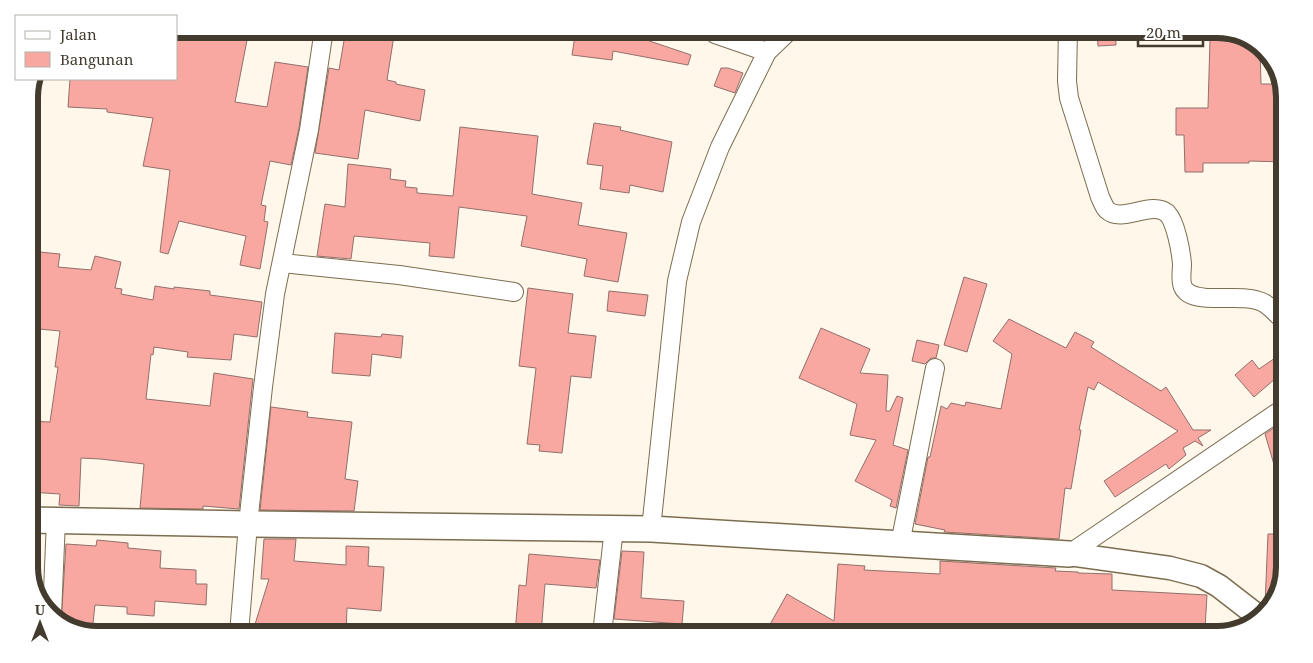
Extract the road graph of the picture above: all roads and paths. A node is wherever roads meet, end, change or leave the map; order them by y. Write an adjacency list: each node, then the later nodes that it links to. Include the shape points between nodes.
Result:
1 (323, 37): 6 (street, via 309,130)
2 (724, 37): 5 (street)
3 (783, 37): 5 (street)
4 (1068, 37): 8 (street, via 1069,98 1107,210 1123,214 1155,209 1166,213 1174,224 1181,254 1182,284 1186,292 1195,296 1263,302)
5 (767, 52): 15 (street, via 720,147 691,222 676,290)
6 (282, 263): 7 (street, via 399,275); 13 (street, via 275,294)
7 (514, 292)
8 (1275, 313)
9 (935, 368): 16 (street)
10 (1276, 414): 17 (street)
11 (38, 520): 12 (main road)
12 (56, 520): 13 (main road); 18 (street)
13 (248, 524): 14 (main road); 20 (street)
14 (614, 528): 15 (main road); 21 (street)
15 (651, 529): 16 (main road)
16 (900, 544): 17 (main road)
17 (1069, 554): 19 (street, via 1170,568 1201,576)
18 (53, 598)
19 (1253, 613)
20 (240, 626)
21 (603, 626)

